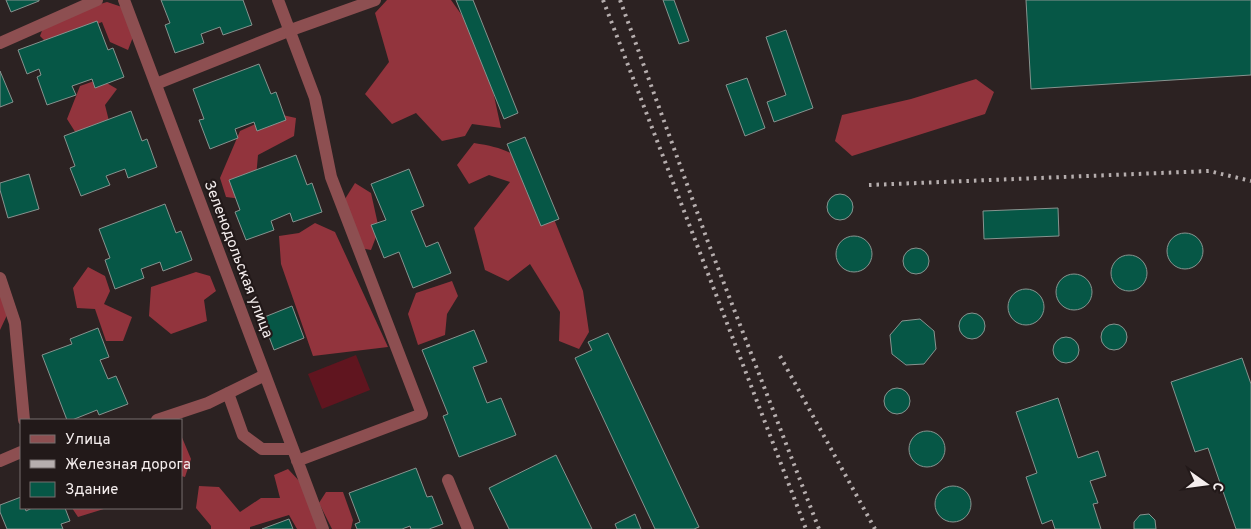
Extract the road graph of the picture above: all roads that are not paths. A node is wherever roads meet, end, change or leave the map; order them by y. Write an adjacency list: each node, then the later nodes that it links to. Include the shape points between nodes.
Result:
1 (97, 0): 6 (street)
2 (124, 0): 7 (street, Зеленодольская улица)
3 (278, 0): 5 (street)
4 (375, 0): 5 (street)
5 (291, 30): 7 (street); 14 (street, via 315,98 331,177 422,414)
6 (0, 44)
7 (156, 84): 9 (street, Зеленодольская улица)
8 (0, 278): 11 (street, via 15,323)
9 (265, 376): 10 (street); 14 (street, Зеленодольская улица)
10 (228, 393): 12 (street); 14 (street, via 243,435 262,449)
11 (24, 419)
12 (160, 419)
13 (20, 452): 15 (street)
14 (295, 455): 17 (street, Зеленодольская улица)
15 (0, 461)
16 (448, 480): 18 (street)
17 (323, 529)
18 (468, 529)

